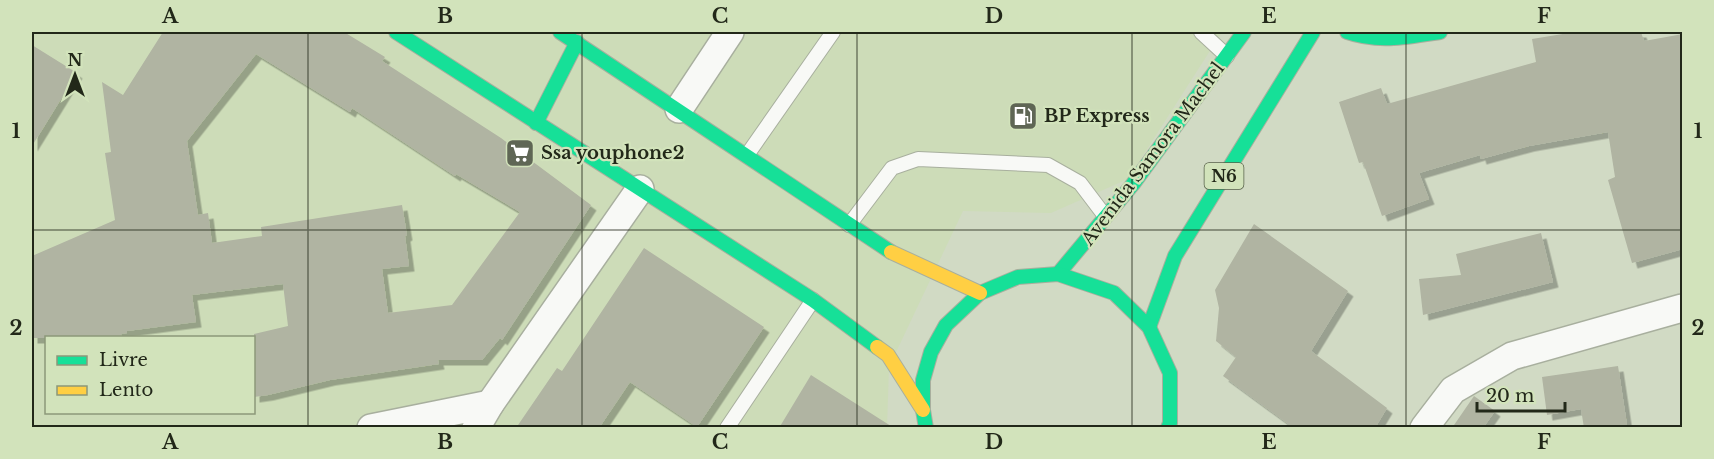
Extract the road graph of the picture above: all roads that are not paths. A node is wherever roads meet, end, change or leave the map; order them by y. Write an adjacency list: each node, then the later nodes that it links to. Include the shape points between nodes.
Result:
1 (396, 32): 13 (main road)
2 (560, 32): 10 (main road)
3 (730, 32): 12 (street)
4 (833, 32): 14 (lane)
5 (1201, 32): 11 (lane)
6 (1244, 32): 11 (main road, Avenida Samora Machel)
7 (1312, 32): 22 (main road, N6, via 1175,256)
8 (1347, 32): 9 (main road, via 1358,37 1393,38)
9 (1440, 32)
10 (577, 42): 12 (main road); 13 (main road)
11 (1227, 57): 16 (main road, Avenida Samora Machel)
12 (679, 109): 14 (main road)
13 (536, 123): 15 (main road)
14 (747, 155): 17 (main road)
15 (639, 189): 20 (main road); 23 (street)
16 (1106, 217): 17 (lane, via 1080,183 1048,165 918,159 892,168); 18 (main road, Avenida Samora Machel)
17 (849, 225): 19 (main road, via 885,249)
18 (1058, 274): 19 (main road, via 1018,277); 22 (main road, via 1114,293)
19 (980, 293): 24 (main road, via 946,325 931,352 923,380)
20 (813, 300): 24 (main road, via 888,355); 28 (lane)
21 (1683, 308): 30 (street, via 1512,357 1453,390)
22 (1149, 327): 25 (main road, via 1170,373)
23 (490, 404): 26 (street); 27 (street)
24 (923, 410): 29 (main road)
25 (1172, 426)
26 (370, 428)
27 (476, 428)
28 (728, 428)
29 (926, 428)
30 (1424, 428)

